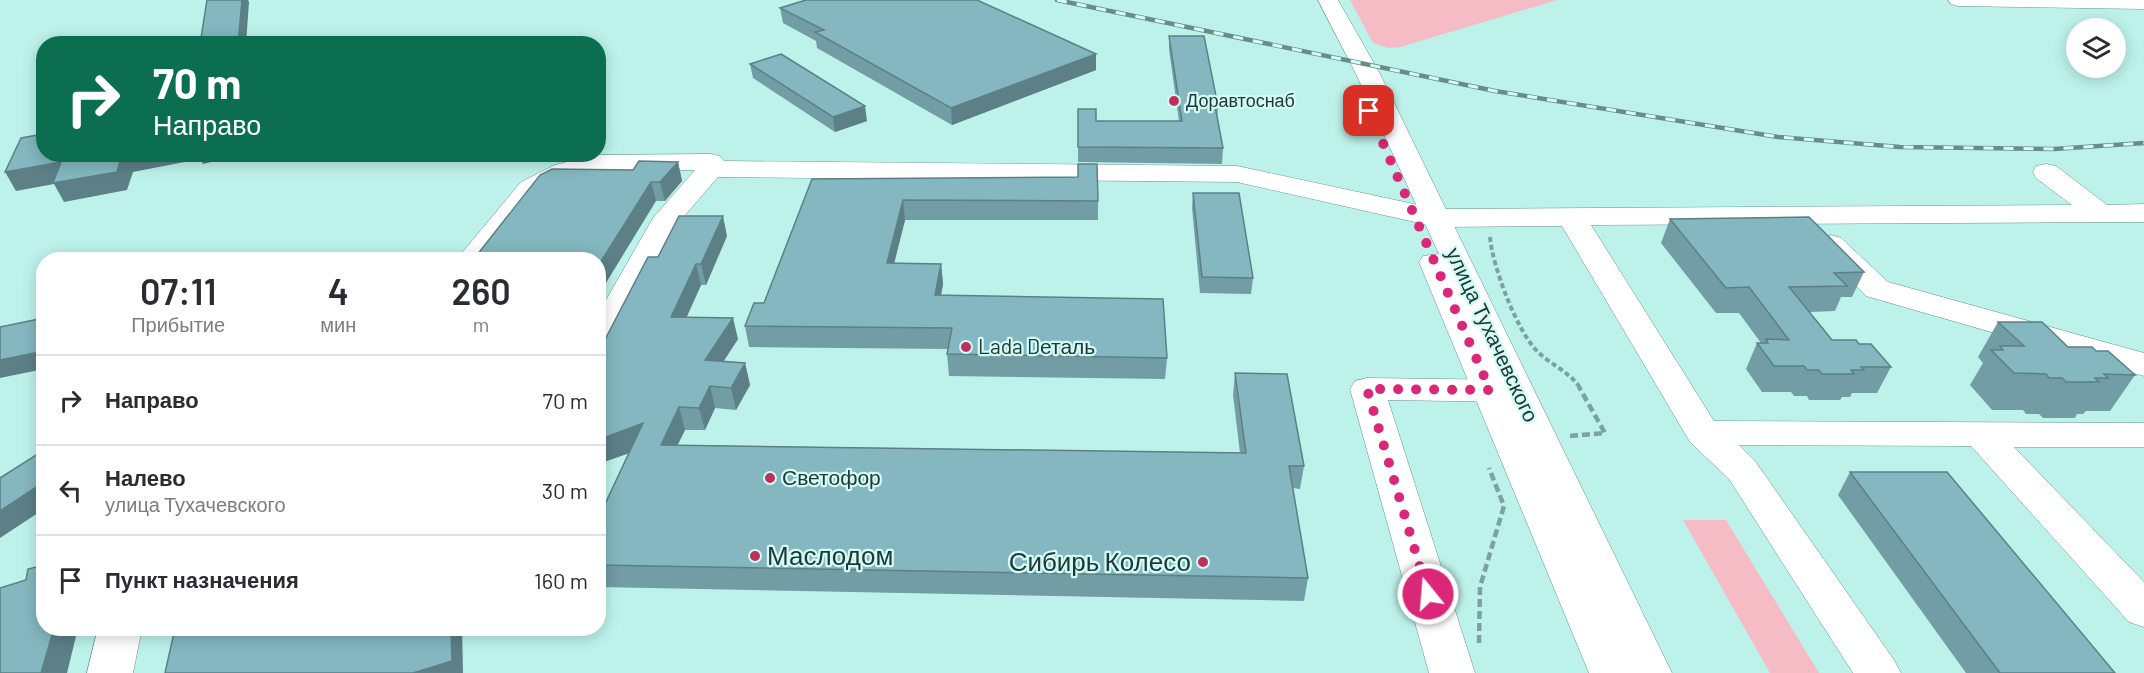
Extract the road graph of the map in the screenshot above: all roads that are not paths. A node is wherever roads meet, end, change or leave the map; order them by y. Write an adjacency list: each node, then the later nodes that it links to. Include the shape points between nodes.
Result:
1 (1958, 0): 3 (main road)
2 (1328, 2): 8 (main road, улица Тухачевского)
3 (2144, 3)
4 (711, 169): 8 (main road, via 1237,174); 11 (main road, via 711,162 595,163 565,171 531,188); 12 (main road, via 667,218)
5 (2046, 172): 6 (main road)
6 (2100, 213): 7 (main road); 9 (main road)
7 (2144, 213)
8 (1425, 215): 10 (main road); 14 (main road, улица Тухачевского)
9 (1802, 216): 10 (main road); 13 (main road, via 1877,289)
10 (1571, 217): 15 (main road)
11 (478, 252)
12 (606, 330)
13 (2144, 365)
14 (1504, 391): 21 (main road, via 1367,389); 22 (main road, улица Тухачевского); 23 (main road, улица Тухачевского)
15 (1703, 433): 16 (main road); 24 (main road, via 1742,470)
16 (1981, 434): 17 (main road); 18 (main road)
17 (2144, 435)
18 (2144, 610)
19 (118, 636): 20 (main road)
20 (110, 673)
21 (1452, 673)
22 (1612, 673)
23 (1649, 673)
24 (1878, 673)

